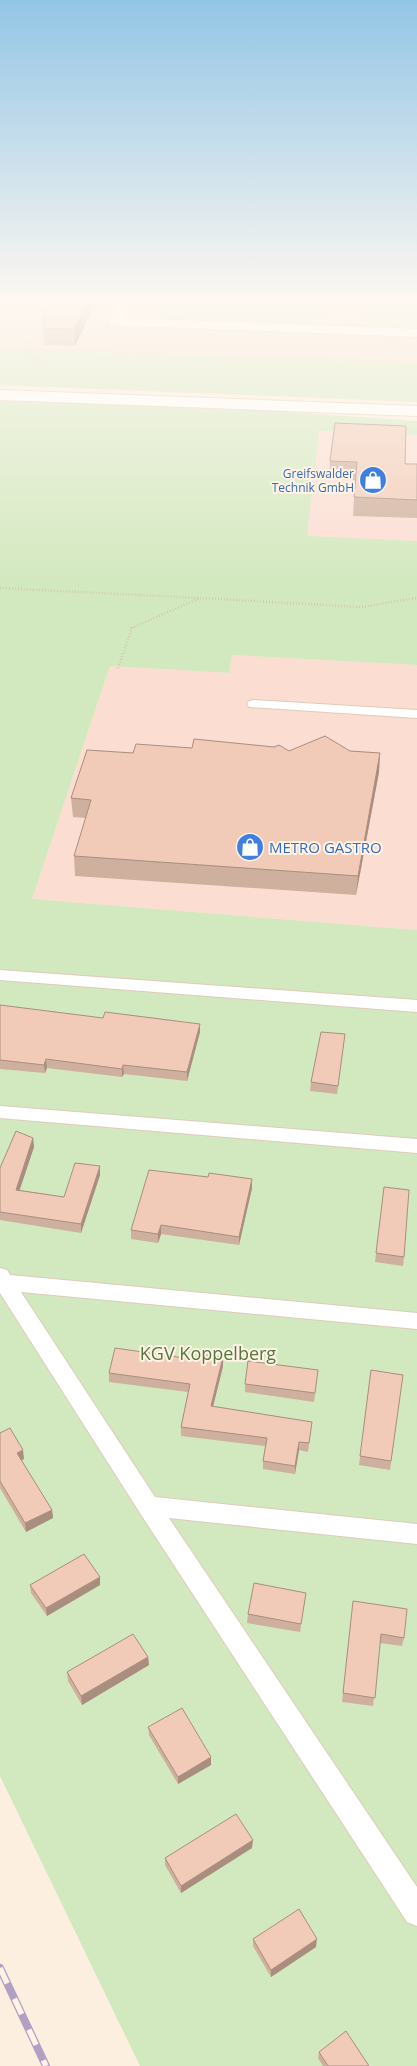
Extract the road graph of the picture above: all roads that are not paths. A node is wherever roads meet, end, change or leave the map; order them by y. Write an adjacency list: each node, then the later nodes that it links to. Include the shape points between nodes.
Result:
1 (37, 396): 2 (main road)
2 (417, 411)
3 (254, 704): 4 (lane)
4 (417, 714)
5 (0, 974): 6 (lane)
6 (417, 1006)
7 (0, 1112): 8 (lane)
8 (417, 1146)
9 (2, 1279): 10 (lane); 11 (lane)
10 (417, 1320)
11 (148, 1506): 12 (lane); 13 (lane)
12 (417, 1534)
13 (417, 1912)

